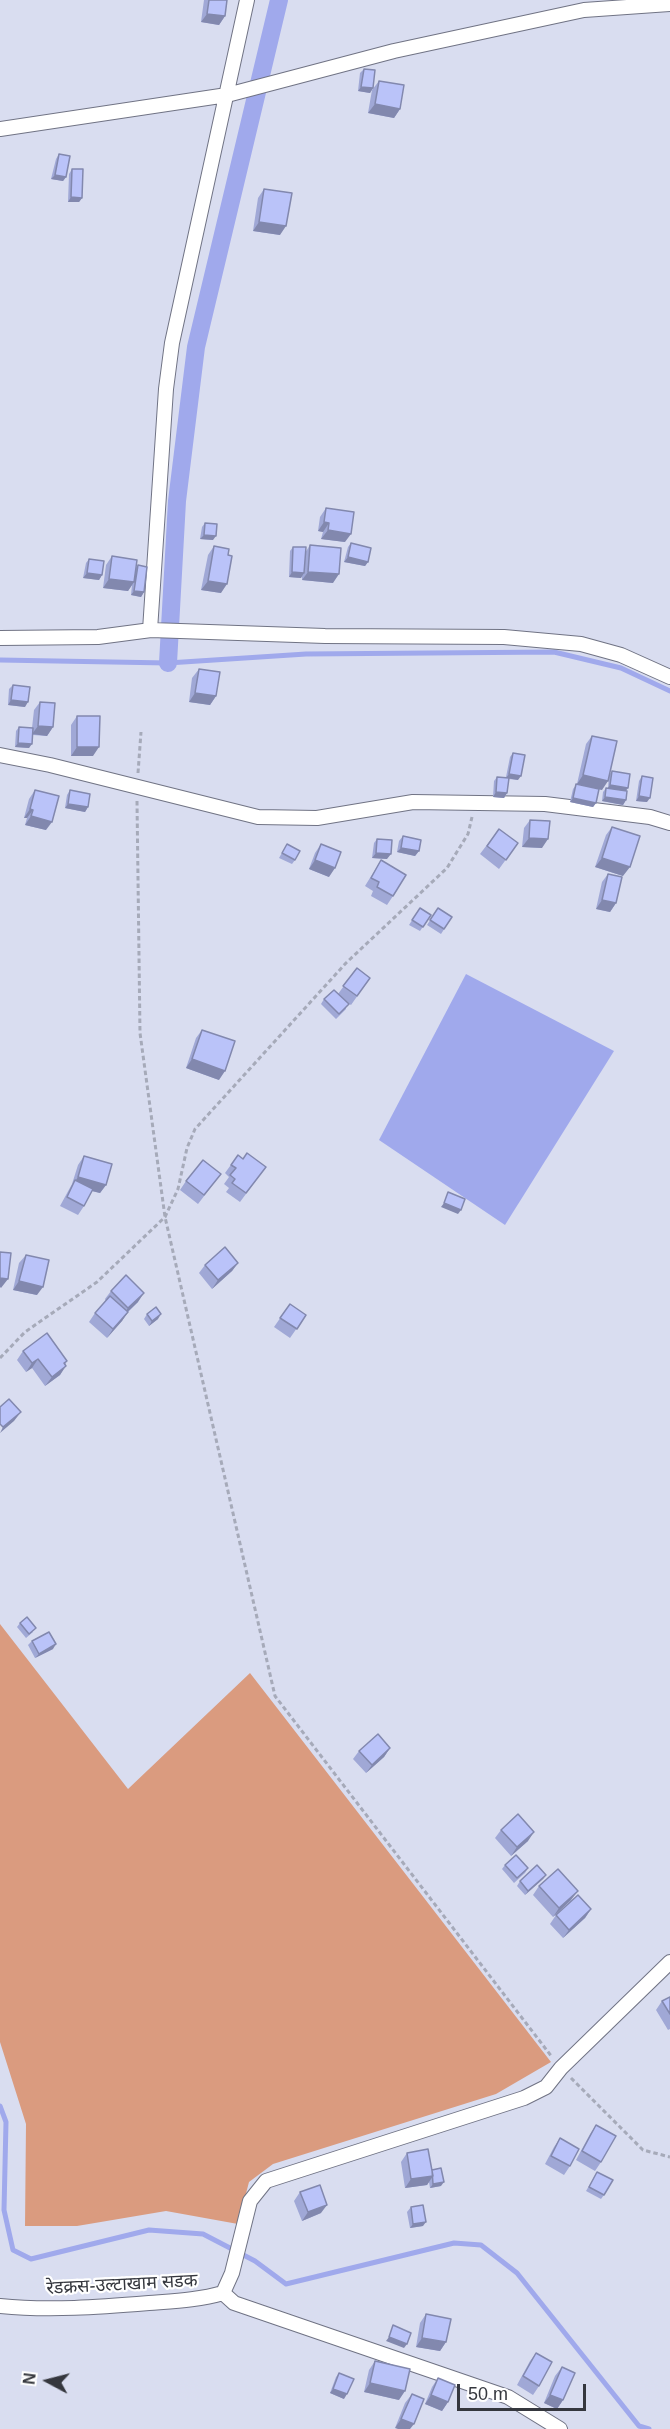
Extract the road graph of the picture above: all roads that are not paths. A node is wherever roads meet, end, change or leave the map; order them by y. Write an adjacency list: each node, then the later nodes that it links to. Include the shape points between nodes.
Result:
1 (248, 0): 3 (street)
2 (670, 4): 3 (street, via 584,10 394,51)
3 (227, 95): 4 (street); 5 (street, via 165,389)
4 (0, 129)
5 (150, 630): 6 (street, via 98,637); 7 (street, via 504,637 581,644 621,655)
6 (0, 638)
7 (670, 677)
8 (0, 755): 9 (street, via 258,817 317,818 413,802 545,804)
9 (670, 823)
10 (670, 1962): 11 (street, रेडक्रस-उल्टाखाम सडक, via 546,2087 524,2098 266,2181 250,2201 232,2273)
11 (223, 2293): 12 (street, रेडक्रस-उल्टाखाम सडक, via 118,2306); 13 (street, via 234,2303 508,2397)
12 (0, 2306)
13 (560, 2429)

